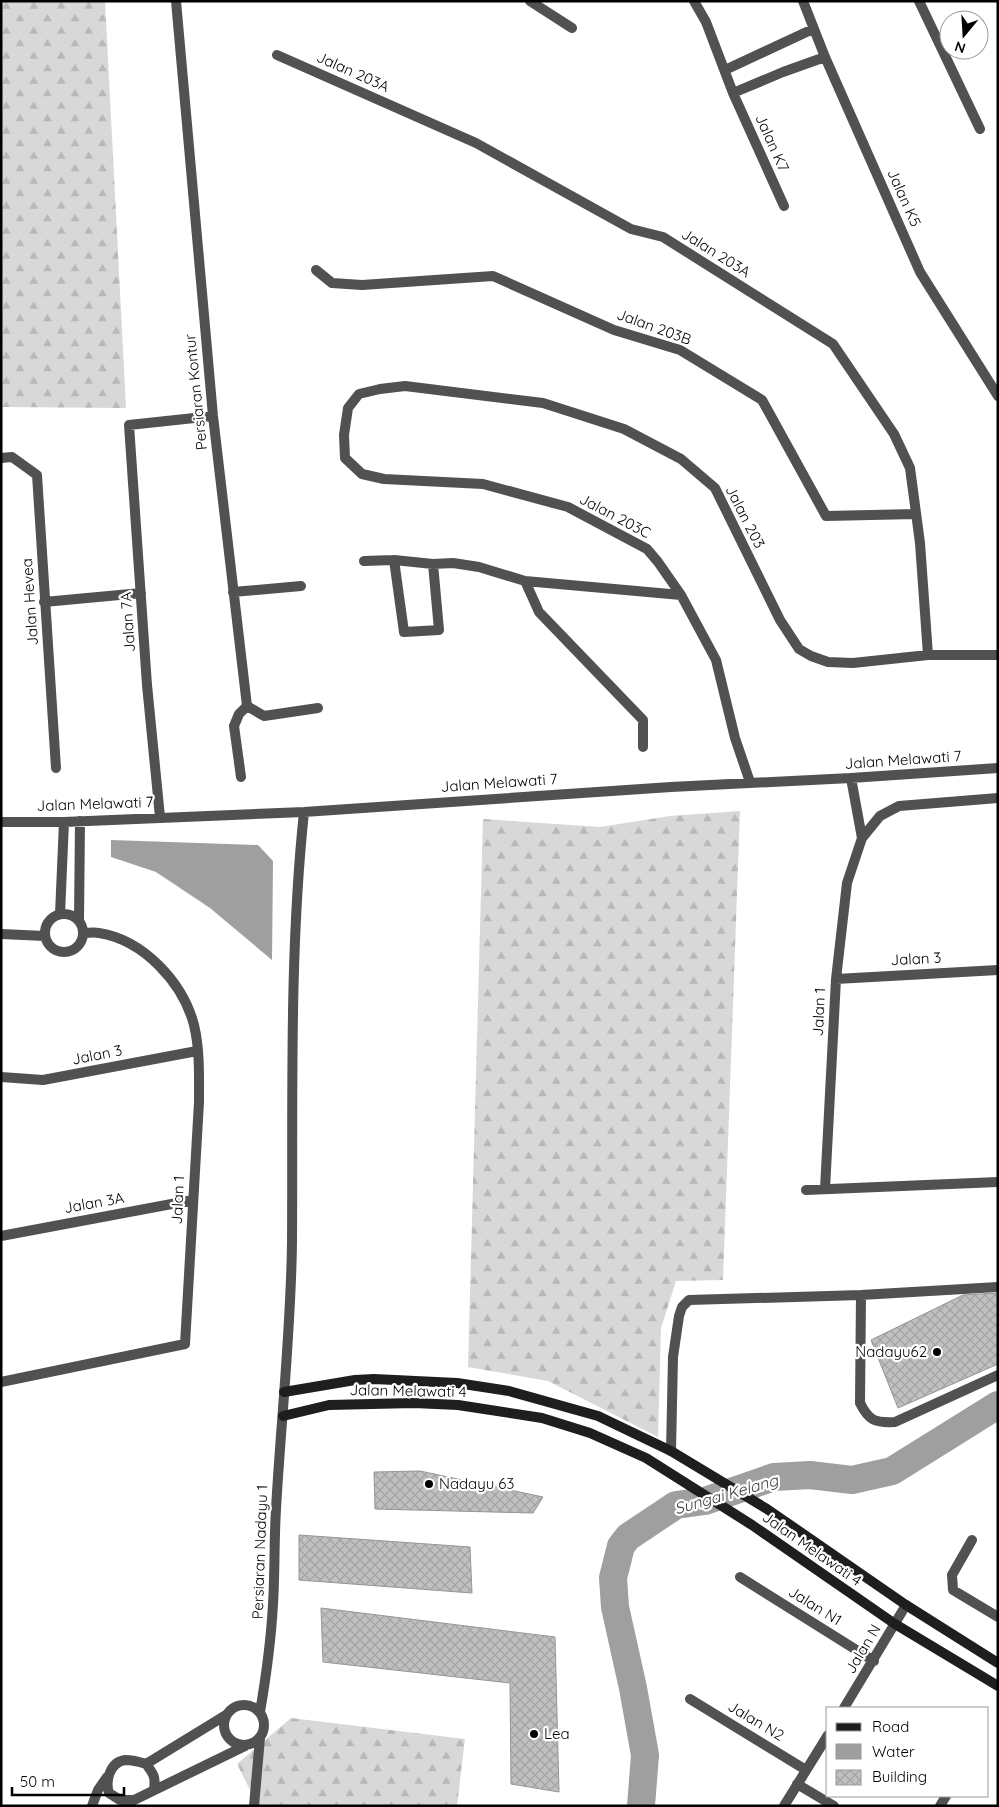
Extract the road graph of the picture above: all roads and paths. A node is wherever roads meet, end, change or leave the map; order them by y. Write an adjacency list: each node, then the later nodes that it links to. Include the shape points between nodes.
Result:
1 (176, 1): 16 (street, Persiaran Kontur)
2 (530, 1): 6 (street)
3 (694, 1): 10 (street, Jalan K7)
4 (803, 1): 7 (street, Jalan K5)
5 (919, 1): 12 (street)
6 (572, 28)
7 (813, 29): 9 (street, Jalan K5); 10 (street)
8 (278, 55): 19 (street, Jalan 203A, via 476,143 631,229 662,237 833,344 894,434 910,468)
9 (824, 57): 11 (street); 15 (street, Jalan K5, via 920,272)
10 (725, 70): 11 (street, Jalan K7)
11 (733, 93): 13 (street, Jalan K7)
12 (980, 129)
13 (784, 206)
14 (316, 270): 19 (street, Jalan 203B, via 332,283 362,285 493,276 614,330 680,350 762,400 826,516)
15 (998, 396)
16 (212, 416): 25 (street, Persiaran Kontur); 26 (street, Jalan 7A, via 130,425)
17 (344, 435): 27 (street, Jalan 203C, via 345,458 362,474 384,479 483,484 568,507 646,549); 29 (street, Jalan 203, via 348,408 358,394 405,386 543,403 624,429 681,459 715,488 780,620 799,649 828,662 854,663)
18 (1, 458): 28 (street, Jalan Hevea, via 12,457 37,475)
19 (916, 514): 29 (street, Jalan 203A)
20 (394, 560): 21 (street); 22 (street); 22 (street, via 404,632 439,630)
21 (364, 561)
22 (433, 564): 23 (street, via 453,563)
23 (525, 581): 27 (street); 33 (street, via 539,612 643,720)
24 (301, 586): 25 (street)
25 (233, 592): 31 (street, Persiaran Kontur)
26 (141, 593): 28 (street); 41 (street, Jalan 7A)
27 (681, 595): 38 (street, Jalan 203C, via 716,660 735,738)
28 (44, 602): 34 (street, Jalan Hevea)
29 (928, 655): 30 (street, Jalan 203)
30 (998, 655)
31 (247, 706): 32 (street, via 264,716); 36 (street, via 238,714 234,726)
32 (318, 708)
33 (643, 747)
34 (56, 768)
35 (998, 768): 37 (street, Jalan Melawati 7)
36 (241, 777)
37 (851, 778): 38 (street, Jalan Melawati 7); 45 (street)
38 (750, 782): 40 (street, Jalan Melawati 7)
39 (998, 798): 45 (street, via 899,806 880,816)
40 (304, 812): 41 (street, Jalan Melawati 7); 64 (street, Persiaran Nadayu 1, via 299,856 292,1038 292,1245)
41 (160, 817): 42 (street, Jalan Melawati 7)
42 (80, 821): 44 (street, Jalan Melawati 7); 47 (street)
43 (1, 822): 44 (street, Jalan Melawati 7)
44 (64, 822): 46 (street)
45 (862, 838): 52 (street, Jalan 1, via 847,883)
46 (60, 914): 47 (street); 50 (street, via 46,924)
47 (79, 920): 48 (street)
48 (84, 933): 50 (street, via 80,944 66,952 55,950); 53 (street, Jalan 1, via 99,933 129,943 160,966 184,998 194,1025)
49 (1, 934): 50 (street)
50 (45, 936)
51 (998, 970): 52 (street, Jalan 3)
52 (836, 979): 57 (street, Jalan 1)
53 (197, 1051): 54 (street, Jalan 3, via 44,1080); 58 (street, Jalan 1)
54 (1, 1077)
55 (998, 1182): 57 (street)
56 (806, 1190): 57 (street)
57 (825, 1190)
58 (193, 1200): 59 (street, Jalan 3A); 63 (street, Jalan 1, via 185,1344)
59 (1, 1236)
60 (998, 1287): 61 (street)
61 (861, 1295): 62 (street, via 860,1403 866,1415 878,1423 895,1422); 66 (street, via 689,1300 679,1316 673,1357)
62 (998, 1375)
63 (1, 1382)
64 (284, 1392): 65 (street, Persiaran Nadayu 1); 66 (street, Jalan Melawati 4, via 374,1379 457,1383 509,1391 598,1416)
65 (283, 1416): 71 (street, Jalan Melawati 4, via 329,1405 414,1403 542,1418 590,1433 646,1458 752,1525); 77 (street, Persiaran Nadayu 1, via 275,1512 274,1604)
66 (671, 1451): 69 (street, Jalan Melawati 4, via 767,1509)
67 (972, 1540): 70 (street, via 952,1575 953,1590)
68 (740, 1577): 72 (street, Jalan N1)
69 (906, 1605): 71 (street, Jalan N); 73 (street, Jalan Melawati 4)
70 (998, 1618)
71 (895, 1624): 72 (street, Jalan N); 74 (street, Jalan Melawati 4)
72 (874, 1661): 76 (street, Jalan N)
73 (998, 1663)
74 (997, 1684)
75 (690, 1699): 83 (street, Jalan N2)
76 (845, 1707)
77 (260, 1712): 78 (street, via 248,1706 235,1706); 79 (street, via 264,1720)
78 (226, 1715): 81 (street, via 224,1732 236,1744); 82 (street)
79 (260, 1738): 81 (street); 90 (street)
80 (826, 1738): 83 (street)
81 (244, 1746): 86 (street)
82 (146, 1764): 84 (street, via 127,1760 112,1768); 86 (street, via 154,1773)
83 (806, 1770): 85 (street)
84 (109, 1774): 87 (street, via 106,1786 109,1793 120,1800); 88 (street)
85 (797, 1784): 91 (street); 92 (street)
86 (154, 1789): 87 (street)
87 (134, 1800): 89 (street)
88 (92, 1806)
89 (120, 1806)
90 (254, 1806)
91 (784, 1806)
92 (834, 1806)

